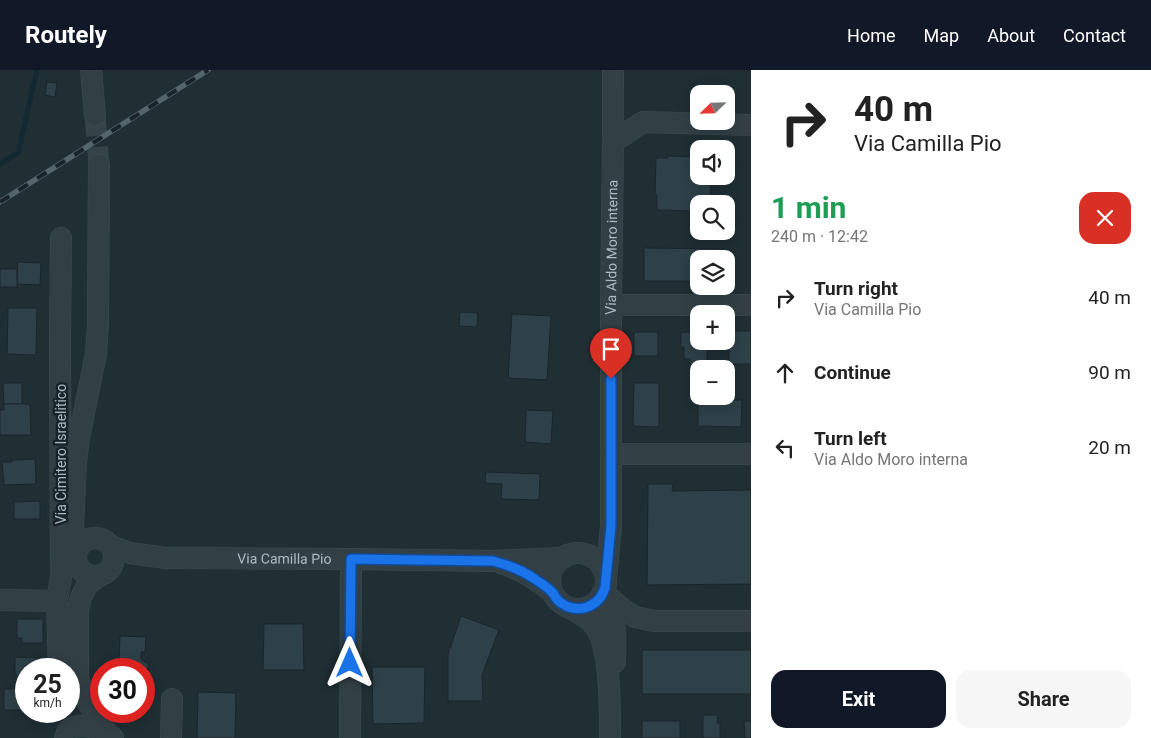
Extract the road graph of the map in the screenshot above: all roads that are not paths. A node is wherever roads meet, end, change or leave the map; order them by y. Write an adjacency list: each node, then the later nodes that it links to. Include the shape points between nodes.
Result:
1 (91, 70): 3 (street)
2 (613, 70): 5 (street, Via Aldo Moro interna)
3 (95, 114)
4 (751, 125): 5 (street, via 643,122)
5 (613, 142): 8 (street, Via Aldo Moro interna)
6 (99, 165): 11 (street, Via Cimitero Israelitico)
7 (62, 238): 10 (street, Via Cimitero Israelitico)
8 (611, 305): 9 (street); 12 (street, Via Aldo Moro interna)
9 (751, 305)
10 (60, 344): 11 (street); 19 (street, Via Cimitero Israelitico)
11 (96, 354): 15 (street, Via Cimitero Israelitico, via 79,437 74,491)
12 (611, 454): 13 (street); 14 (street, Via Aldo Moro interna)
13 (751, 454)
14 (611, 513): 16 (street, Via Aldo Moro interna, via 608,525 597,542); 20 (street, Via Aldo Moro interna)
15 (95, 556): 17 (street, Via Camilla Pio); 19 (street, via 70,568); 31 (street, via 78,610 78,677 84,696)
16 (571, 556): 18 (street, Via Camilla Pio); 20 (street, via 585,554 597,561 604,572); 21 (street, via 553,569)
17 (351, 559): 18 (street, Via Camilla Pio); 34 (street)
18 (493, 561): 21 (street, Via Camilla Pio, via 535,578)
19 (61, 578): 23 (street, Via Cimitero Israelitico)
20 (604, 589): 24 (street, via 592,606); 25 (street, via 620,608 635,617); 27 (street, Via Aldo Moro interna, via 615,631)
21 (552, 592): 24 (street)
22 (0, 600): 23 (street)
23 (57, 601): 28 (street, Via Cimitero Israelitico)
24 (570, 608): 30 (street, Via Aldo Moro interna, via 594,625 603,644)
25 (654, 620): 26 (street); 27 (street, via 627,628)
26 (751, 621)
27 (615, 646): 30 (street, Via Aldo Moro interna)
28 (59, 658)
29 (172, 699): 33 (street)
30 (610, 731)
31 (110, 735): 32 (street, via 84,725 70,730)
32 (65, 738)
33 (172, 738)
34 (350, 738)

